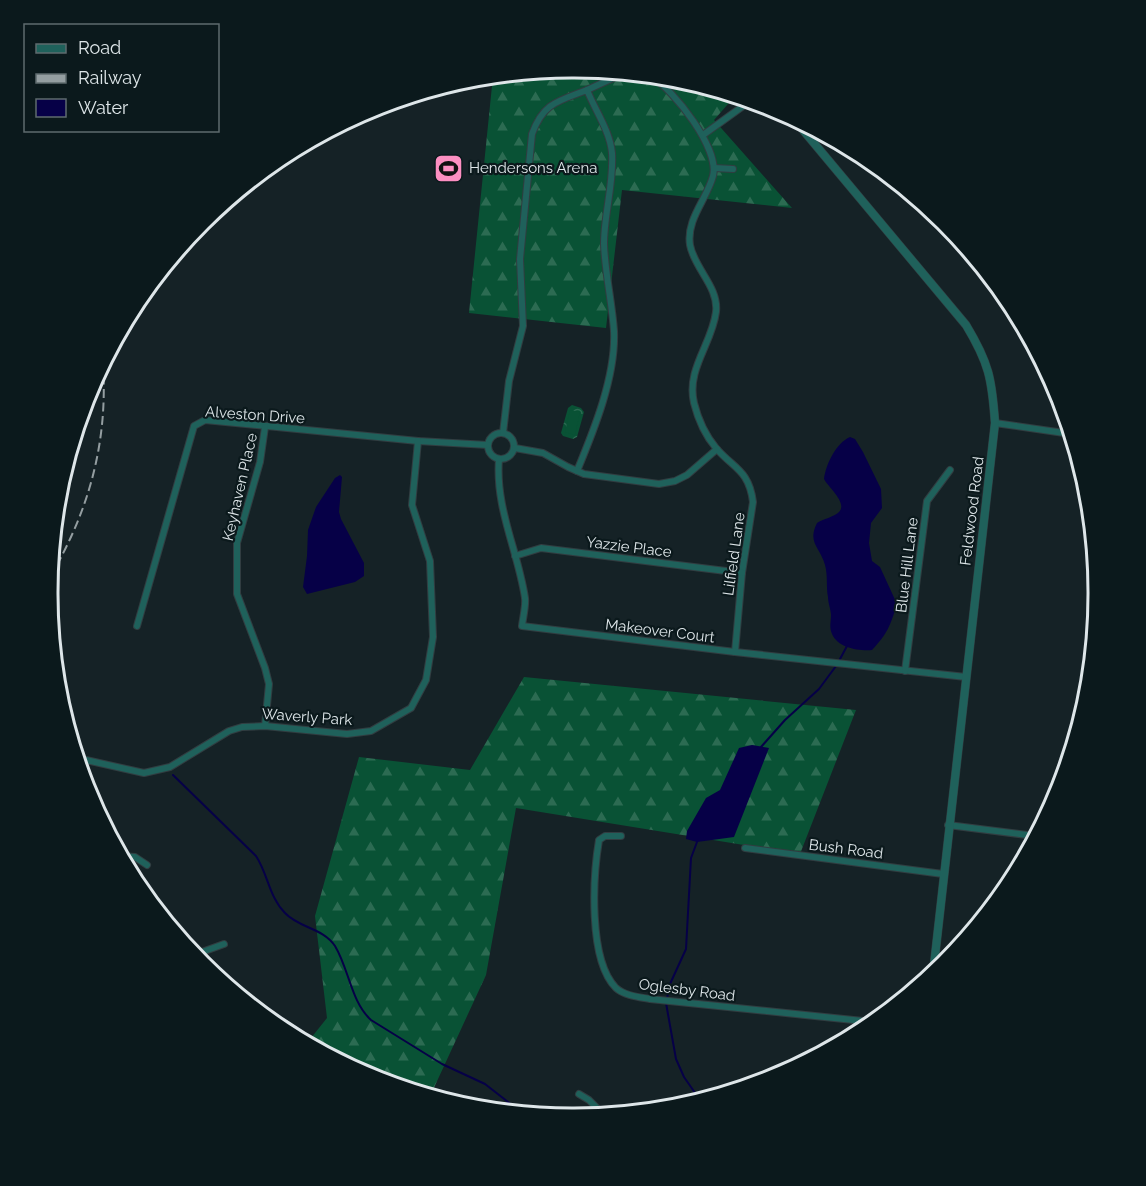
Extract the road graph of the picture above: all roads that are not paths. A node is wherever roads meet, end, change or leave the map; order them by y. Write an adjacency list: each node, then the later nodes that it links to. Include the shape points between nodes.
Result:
1 (608, 80): 3 (street)
2 (667, 87): 5 (street)
3 (586, 90): 11 (street, via 544,110 532,134 520,259 523,326 508,381); 19 (street, via 612,153 604,247 614,332 601,410)
4 (741, 107): 5 (street)
5 (703, 135): 7 (street)
6 (808, 135): 9 (street, Feldwood Road, via 966,325 990,372)
7 (714, 168): 8 (street); 16 (street, Lilfield Lane, via 690,235 692,252 717,306 695,369 693,393 704,432)
8 (733, 169)
9 (995, 423): 12 (street); 25 (street, Feldwood Road)
10 (265, 427): 13 (street, Alveston Drive); 22 (street, Alveston Drive, via 205,420 194,426); 26 (street, Keyhaven Place, via 260,462 237,543 237,594 269,684)
11 (503, 433): 14 (street, via 493,436); 15 (street, via 513,440)
12 (1061, 433)
13 (418, 441): 14 (street, Alveston Drive); 26 (street, Waverly Park, via 412,506 430,561 433,637 426,680 411,708 371,731 347,734)
14 (488, 445): 17 (street, via 490,454)
15 (515, 448): 17 (street, via 510,456); 19 (street, via 543,453)
16 (717, 449): 19 (street, via 675,482 659,484); 21 (street, Lilfield Lane, via 741,470 752,492)
17 (499, 459): 20 (street, Makeover Court, via 500,500)
18 (950, 470): 24 (street, Blue Hill Lane, via 927,501)
19 (577, 471)
20 (514, 556): 21 (street, Yazzie Place, via 541,548); 23 (street, Makeover Court, via 525,600 522,626)
21 (742, 573): 23 (street, Lilfield Lane)
22 (137, 626)
23 (735, 652): 24 (street, Makeover Court)
24 (905, 671): 25 (street, Makeover Court)
25 (966, 677): 28 (street, Feldwood Road)
26 (265, 726): 27 (street, Waverly Park, via 230,731 170,767 144,773)
27 (87, 760)
28 (948, 825): 29 (street); 34 (street, Feldwood Road)
29 (1027, 835)
30 (621, 836): 38 (street, Oglesby Road, via 599,840 594,895 597,939 610,980 617,988 625,994 650,999)
31 (745, 848): 34 (street, Bush Road)
32 (131, 857): 33 (street)
33 (147, 865)
34 (943, 874): 37 (street, Feldwood Road)
35 (224, 944): 36 (street)
36 (204, 951)
37 (934, 959)
38 (859, 1021)
39 (579, 1094): 40 (street)
40 (596, 1107)

